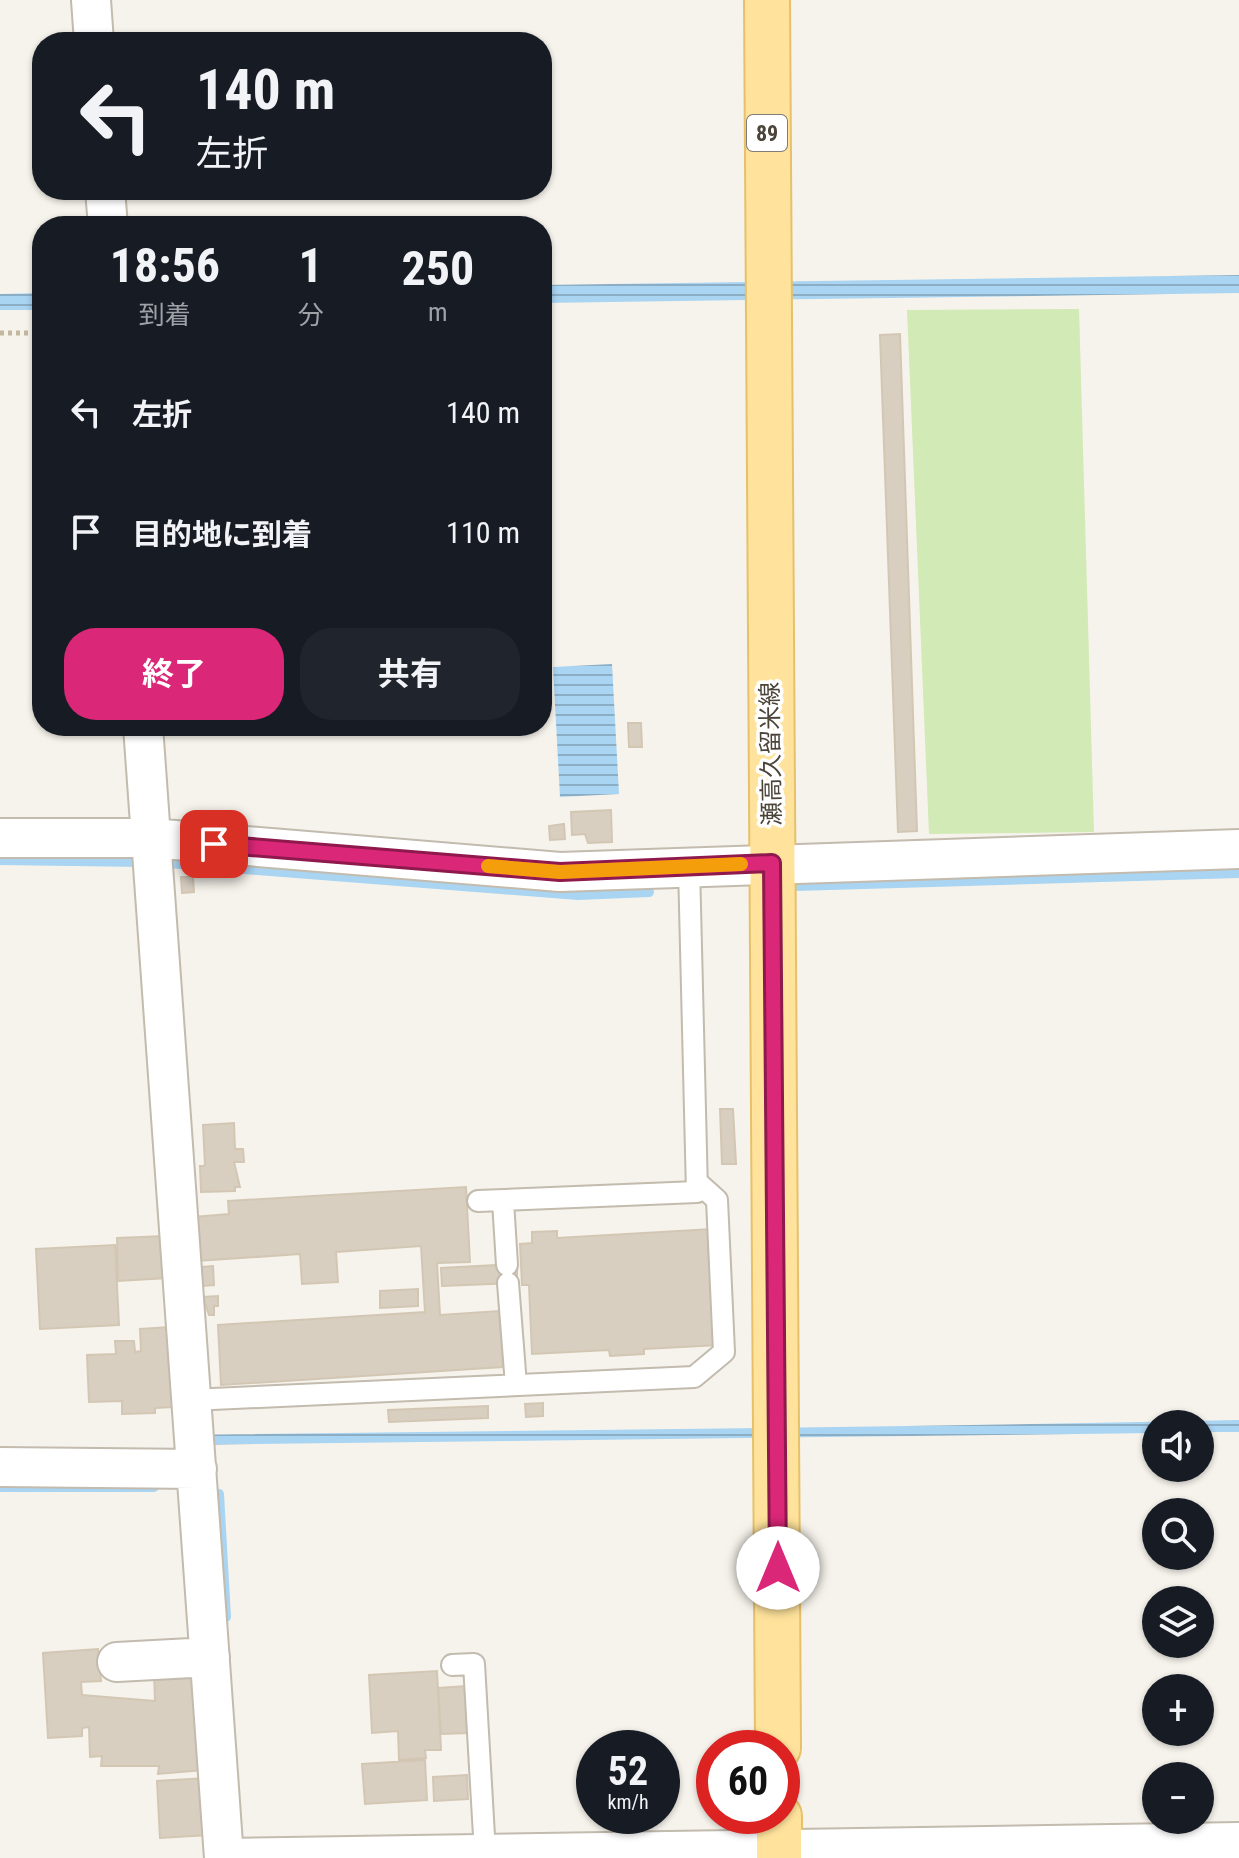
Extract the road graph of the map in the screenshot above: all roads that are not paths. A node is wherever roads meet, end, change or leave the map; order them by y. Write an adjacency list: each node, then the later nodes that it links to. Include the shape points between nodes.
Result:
1 (91, 0): 3 (street)
2 (767, 0): 8 (main road, 瀬高久留米線 / 89)
3 (93, 32)
4 (144, 736): 6 (street)
5 (0, 838): 6 (street)
6 (151, 838): 9 (street, via 560,872); 14 (street)
7 (1239, 849): 8 (street)
8 (772, 863): 9 (street); 20 (main road, 瀬高久留米線 / 89)
9 (689, 866): 10 (lane)
10 (697, 1182): 12 (lane, via 697,1192); 13 (lane, via 717,1200 724,1352 694,1377)
11 (478, 1201): 12 (lane)
12 (503, 1201): 13 (lane)
13 (516, 1385): 14 (lane)
14 (191, 1400): 16 (street)
15 (0, 1467): 16 (street)
16 (197, 1469): 17 (street)
17 (210, 1657): 18 (street); 24 (street)
18 (117, 1662)
19 (452, 1665): 23 (lane, via 474,1664)
20 (778, 1730)
21 (779, 1841): 22 (street); 23 (street)
22 (1239, 1842)
23 (485, 1853): 24 (street)
24 (224, 1858)

